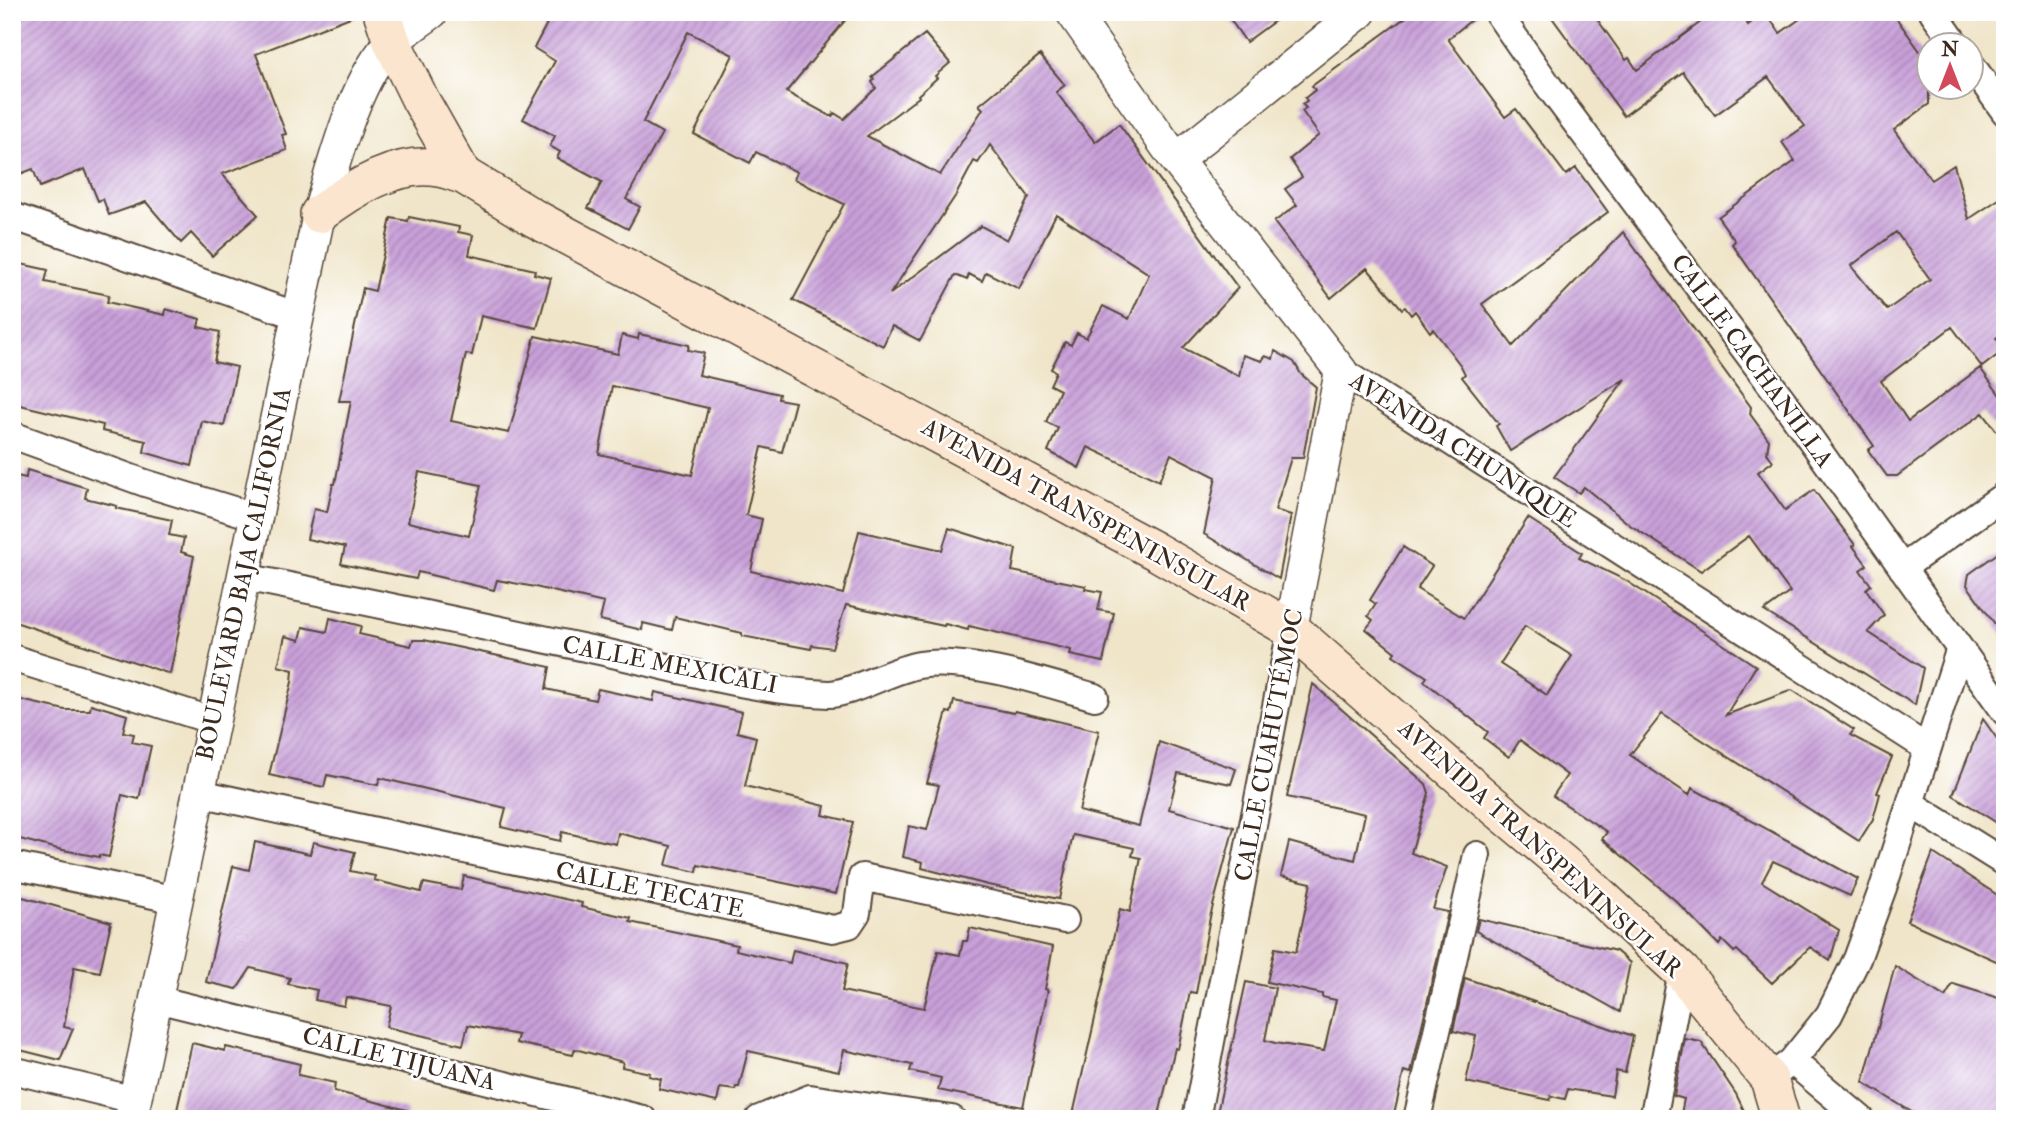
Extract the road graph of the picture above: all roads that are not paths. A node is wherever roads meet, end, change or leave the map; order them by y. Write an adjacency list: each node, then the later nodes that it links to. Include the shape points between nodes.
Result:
1 (432, 12): 6 (street, BOULEVARD BAJA CALIFORNIA)
2 (1072, 12): 10 (street, AVENIDA CHUNIQUE)
3 (1360, 12): 10 (street)
4 (1497, 12): 19 (street, CALLE CACHANILLA)
5 (1933, 12): 7 (street)
6 (387, 27): 11 (main road); 12 (street, BOULEVARD BAJA CALIFORNIA, via 376,63 341,138)
7 (1947, 32)
8 (1986, 86): 9 (street)
9 (2005, 112)
10 (1176, 160): 15 (street, AVENIDA CHUNIQUE)
11 (463, 175): 12 (main road, via 430,167 389,174 348,192); 21 (main road, AVENIDA TRANSPENINSULAR, via 534,218 1155,551)
12 (319, 214): 14 (street, BOULEVARD BAJA CALIFORNIA)
13 (12, 216): 14 (street)
14 (298, 316): 18 (street, BOULEVARD BAJA CALIFORNIA)
15 (1341, 371): 21 (street, CALLE CUAHUTÉMOC); 27 (street, AVENIDA CHUNIQUE)
16 (12, 435): 18 (street)
17 (2005, 495): 19 (street)
18 (256, 517): 20 (street, BOULEVARD BAJA CALIFORNIA)
19 (1902, 568): 22 (street, CALLE CACHANILLA)
20 (244, 577): 24 (street, CALLE MEXICALI, via 747,684 832,694 900,670 947,663); 26 (street, BOULEVARD BAJA CALIFORNIA)
21 (1291, 629): 35 (main road, AVENIDA TRANSPENINSULAR, via 1586,883); 43 (street, CALLE CUAHUTÉMOC)
22 (1959, 651): 25 (street, CALLE CACHANILLA); 27 (street)
23 (12, 658): 26 (street)
24 (1095, 696)
25 (2005, 712)
26 (214, 720): 28 (street, BOULEVARD BAJA CALIFORNIA)
27 (1927, 748): 29 (street)
28 (199, 793): 33 (street, BOULEVARD BAJA CALIFORNIA); 34 (street, CALLE TECATE, via 833,929 849,925 857,912 862,877)
29 (1911, 804): 31 (street); 38 (street, via 1857,960 1829,1015)
30 (1476, 855): 44 (street)
31 (2005, 863)
32 (12, 865): 33 (street)
33 (177, 900): 36 (street, BOULEVARD BAJA CALIFORNIA)
34 (1065, 920)
35 (1682, 972): 38 (main road, AVENIDA TRANSPENINSULAR); 45 (street)
36 (156, 999): 39 (street, BOULEVARD BAJA CALIFORNIA); 40 (street, CALLE TIJUANA)
37 (12, 1070): 39 (street)
38 (1780, 1070): 46 (main road); 47 (street)
39 (133, 1109)
40 (643, 1119)
41 (759, 1119): 42 (street, via 810,1098)
42 (952, 1119)
43 (1196, 1119)
44 (1417, 1119)
45 (1653, 1119)
46 (1781, 1119)
47 (1861, 1119)

